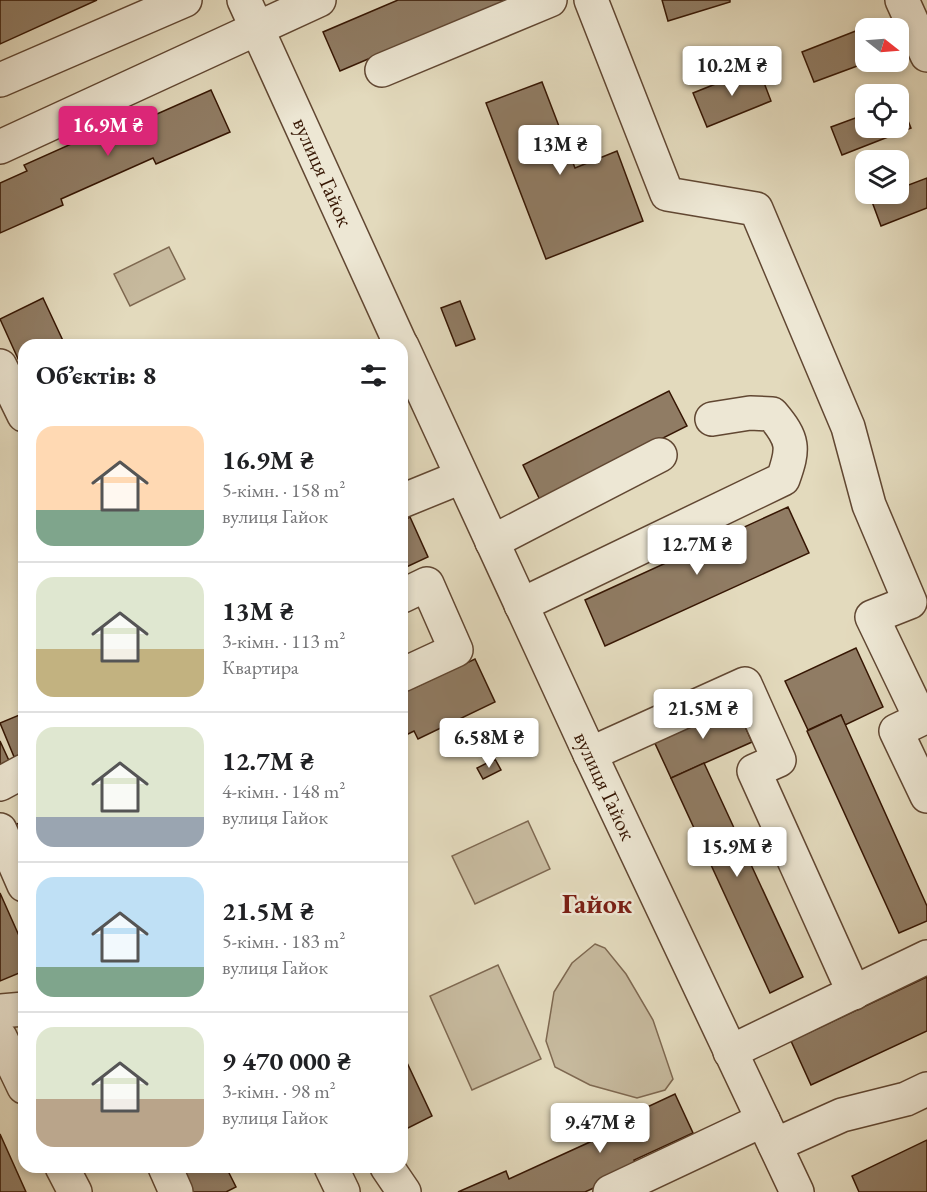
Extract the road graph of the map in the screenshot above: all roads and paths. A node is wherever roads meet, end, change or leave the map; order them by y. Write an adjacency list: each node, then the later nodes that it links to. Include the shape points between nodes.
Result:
1 (186, 0): 9 (street)
2 (319, 0): 6 (street)
3 (550, 0): 8 (street)
4 (591, 0): 26 (street, via 667,194 756,209 844,416 869,505 910,602 872,617 921,719 896,731)
5 (902, 0): 7 (street)
6 (251, 14): 10 (street); 11 (street, вулиця Гайок)
7 (927, 56)
8 (382, 70)
9 (0, 80)
10 (0, 147)
11 (399, 339)
12 (408, 359): 17 (street, вулиця Гайок)
13 (0, 366): 14 (street)
14 (18, 404)
15 (712, 419): 21 (street, via 772,414 787,432 792,455 783,479)
16 (660, 455): 19 (street)
17 (461, 477): 18 (street); 19 (street, вулиця Гайок)
18 (408, 499)
19 (492, 542): 21 (street, вулиця Гайок)
20 (408, 593): 22 (street, via 427,584 456,650)
21 (521, 605): 23 (street, вулиця Гайок)
22 (408, 672)
23 (590, 754): 30 (street, via 745,684 779,760 754,771); 34 (street, вулиця Гайок)
24 (18, 774): 25 (street)
25 (0, 784)
26 (927, 796)
27 (0, 830): 28 (street)
28 (18, 871)
29 (927, 957): 30 (street)
30 (854, 993): 34 (street)
31 (18, 1010): 32 (street)
32 (0, 1011)
33 (0, 1038): 35 (street)
34 (730, 1052): 37 (street, вулиця Гайок)
35 (18, 1075)
36 (927, 1089): 37 (street, via 906,1100)
37 (769, 1132): 46 (street); 47 (street, вулиця Гайок)
38 (66, 1173): 42 (street)
39 (168, 1173): 43 (street)
40 (334, 1173): 44 (street)
41 (391, 1173): 45 (street)
42 (75, 1192)
43 (176, 1192)
44 (343, 1192)
45 (404, 1192)
46 (610, 1192)
47 (797, 1192)

